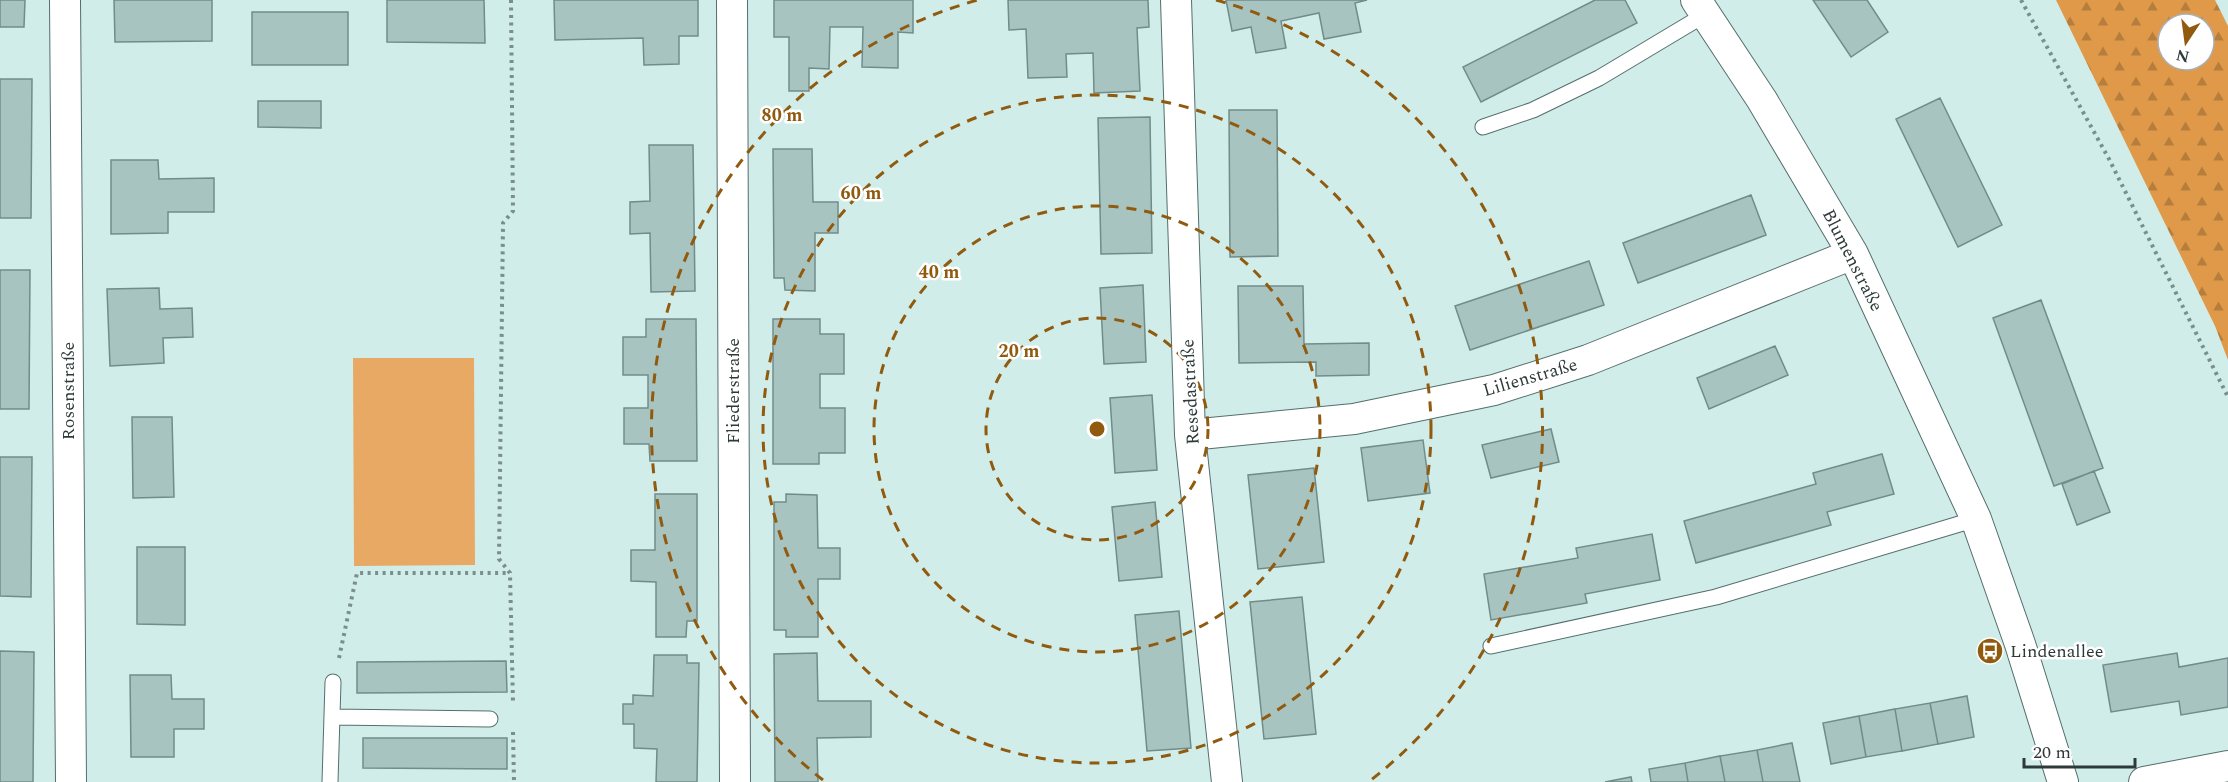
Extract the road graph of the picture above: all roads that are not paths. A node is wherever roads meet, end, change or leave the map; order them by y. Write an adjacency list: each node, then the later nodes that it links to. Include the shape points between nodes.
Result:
1 (65, 0): 14 (street, Rosenstraße)
2 (732, 0): 16 (street, Fliederstraße)
3 (1176, 0): 7 (street, Resedastraße)
4 (1701, 7): 5 (lane, Blumenstraße, via 1599,78 1533,110); 6 (street, Blumenstraße, via 1762,100)
5 (1483, 127)
6 (1853, 254): 7 (street, Lilienstraße, via 1588,360 1494,390 1354,419); 8 (street, Blumenstraße)
7 (1190, 435): 17 (street, Resedastraße)
8 (1976, 519): 9 (lane, via 1716,597); 18 (street, Blumenstraße)
9 (1491, 646)
10 (333, 682): 11 (lane)
11 (332, 717): 12 (lane); 15 (lane)
12 (490, 719)
13 (2228, 766): 19 (street)
14 (71, 782)
15 (330, 782)
16 (735, 782)
17 (1227, 782)
18 (2063, 782)
19 (2144, 782)

